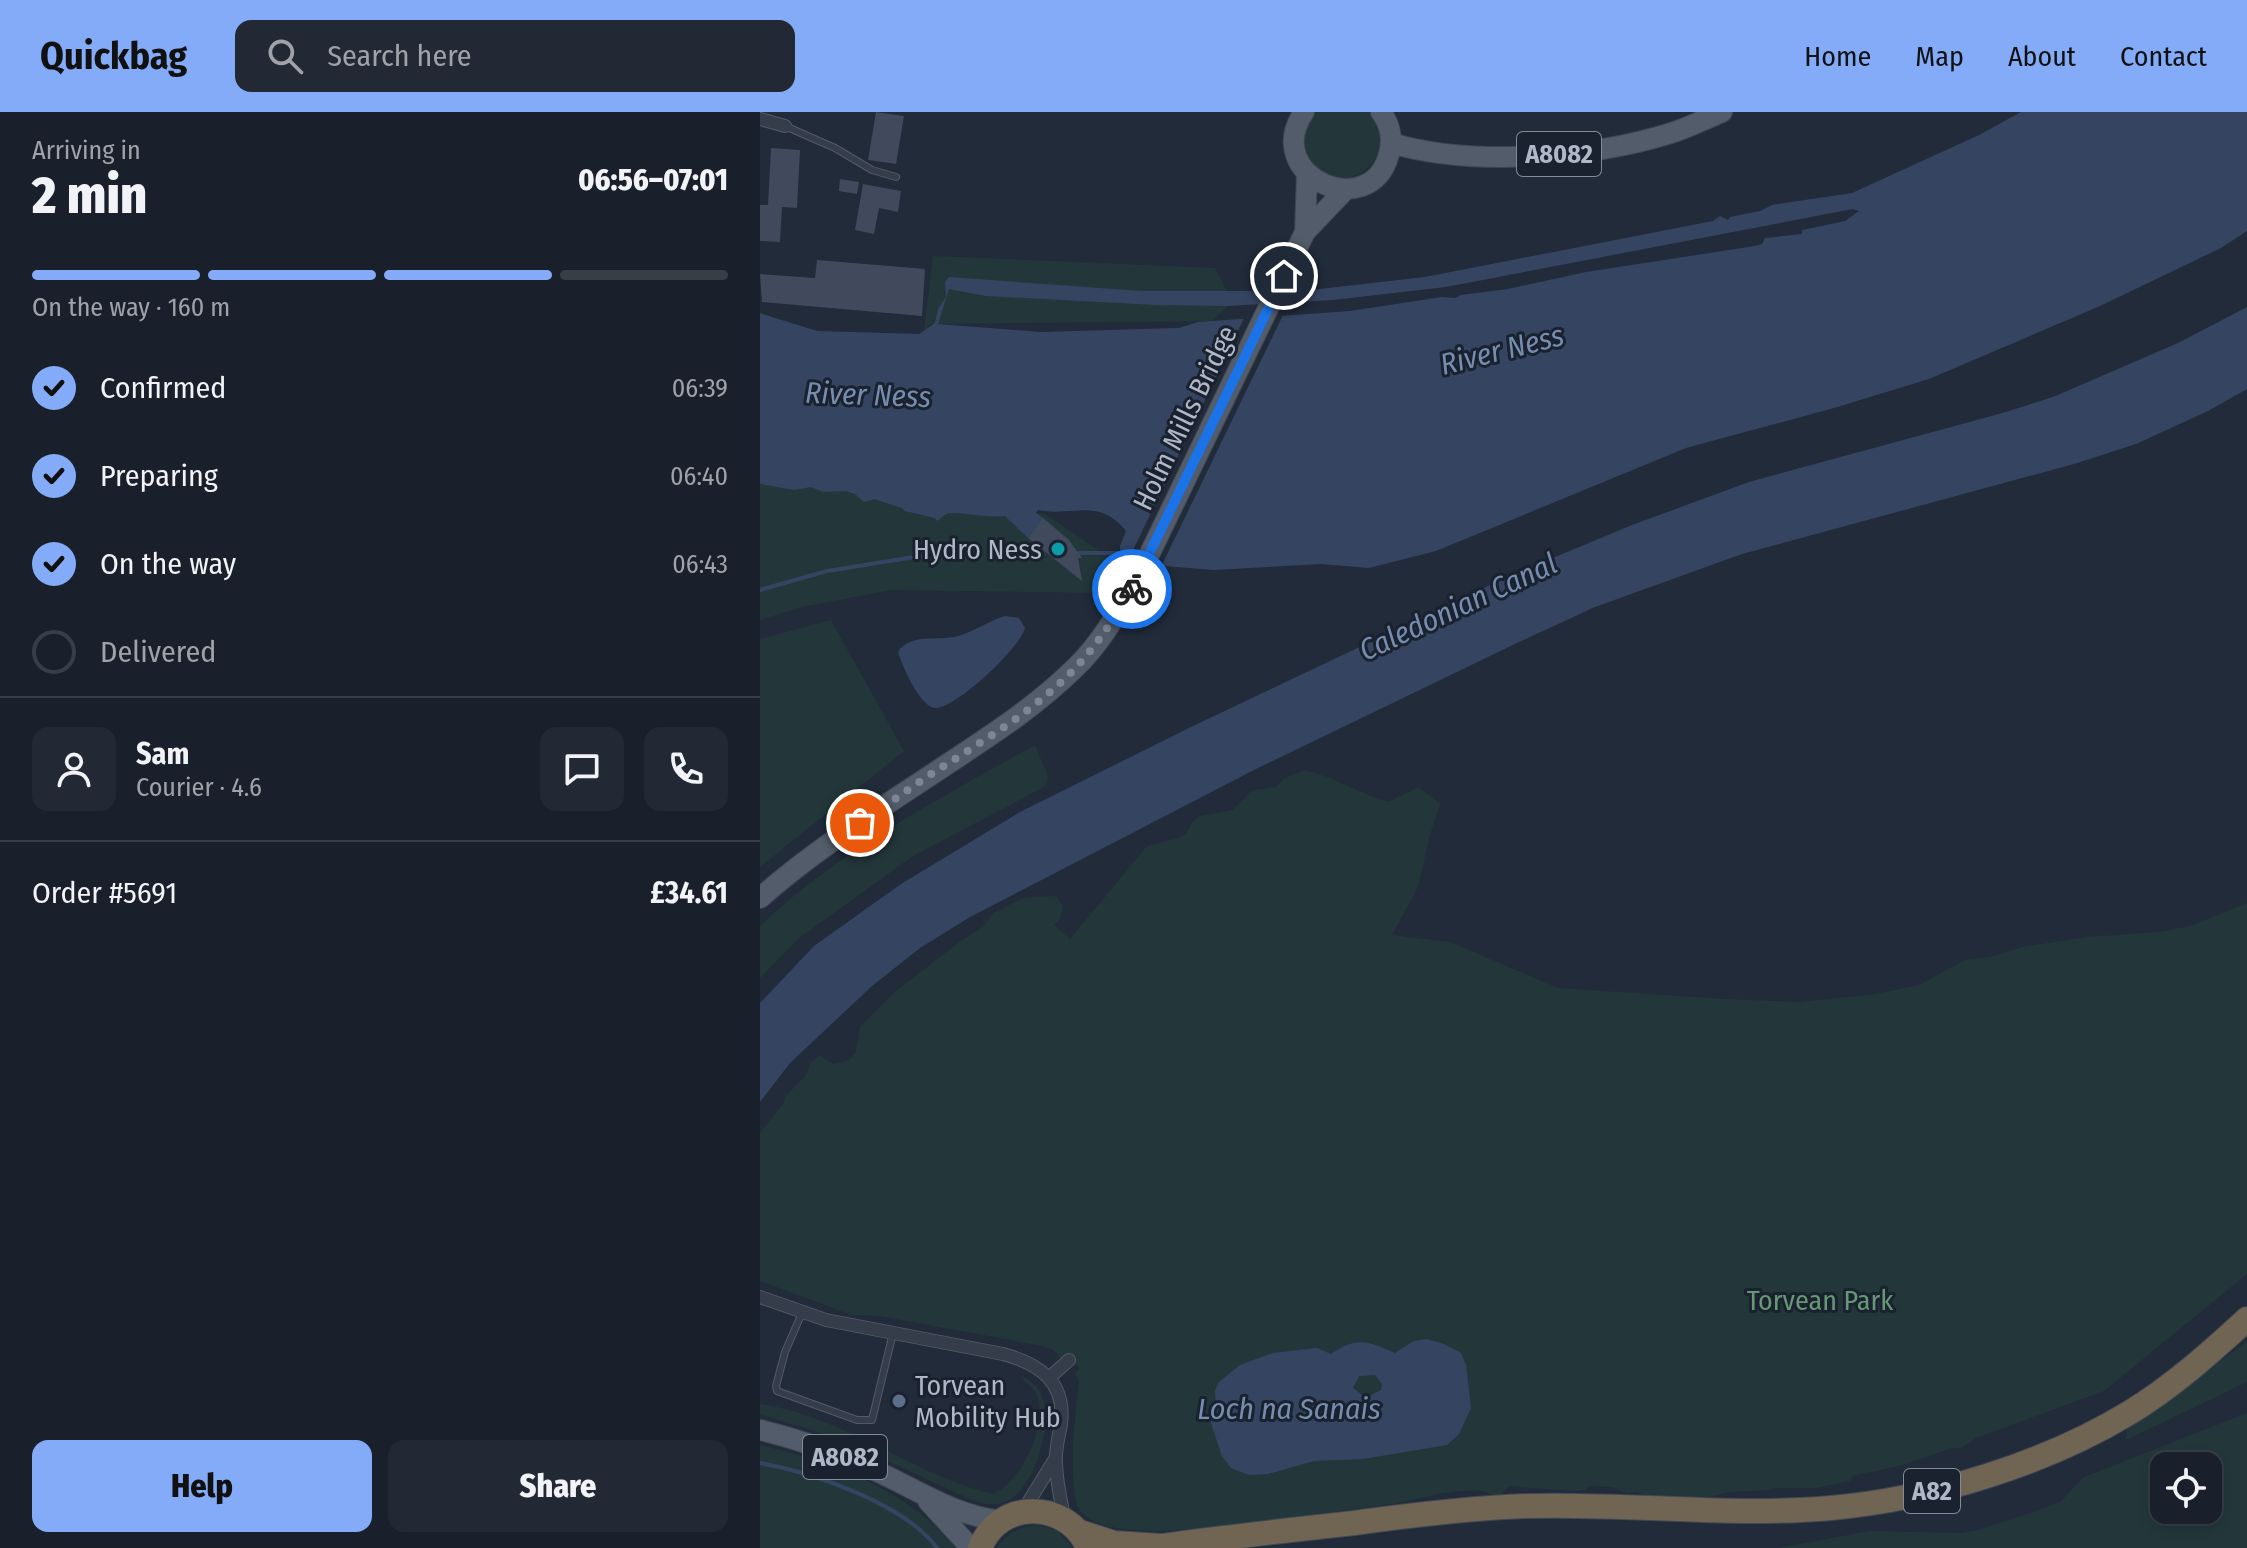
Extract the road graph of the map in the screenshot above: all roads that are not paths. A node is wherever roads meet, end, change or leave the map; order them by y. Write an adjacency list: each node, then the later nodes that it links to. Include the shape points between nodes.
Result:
1 (1304, 112): 7 (main road, via 1295,148)
2 (1381, 112): 6 (main road)
3 (1722, 112): 6 (main road, A8082, via 1671,133 1531,158)
4 (760, 119): 5 (street)
5 (785, 126): 8 (lane)
6 (1391, 143): 9 (main road, via 1372,180)
7 (1307, 174): 9 (main road, via 1331,188); 10 (main road)
8 (896, 177)
9 (1346, 189): 10 (main road)
10 (1305, 232): 11 (main road, Holm Mills Bridge, via 1164,527 1110,625 1078,665 992,737 786,875)
11 (760, 898)
12 (760, 1297): 13 (street)
13 (802, 1313): 15 (street); 15 (lane, via 785,1352 777,1391 857,1420 872,1420)
14 (2247, 1319): 23 (highway, A82, via 2200,1362 2129,1413 1955,1487 1830,1508 1464,1510)
15 (893, 1333): 17 (street, via 1017,1357)
16 (1069, 1360): 17 (street)
17 (1050, 1377): 19 (street, via 1062,1412)
18 (760, 1430): 20 (main road, A8082, via 825,1449)
19 (1055, 1459): 21 (street); 22 (street)
20 (925, 1498): 21 (main road, A8082, via 973,1516); 24 (main road, A8082)
21 (1012, 1516): 22 (highway, via 1037,1510); 25 (highway, via 990,1531)
22 (1078, 1533): 23 (highway, A82)
23 (1160, 1547)
24 (971, 1548)
25 (980, 1548)

